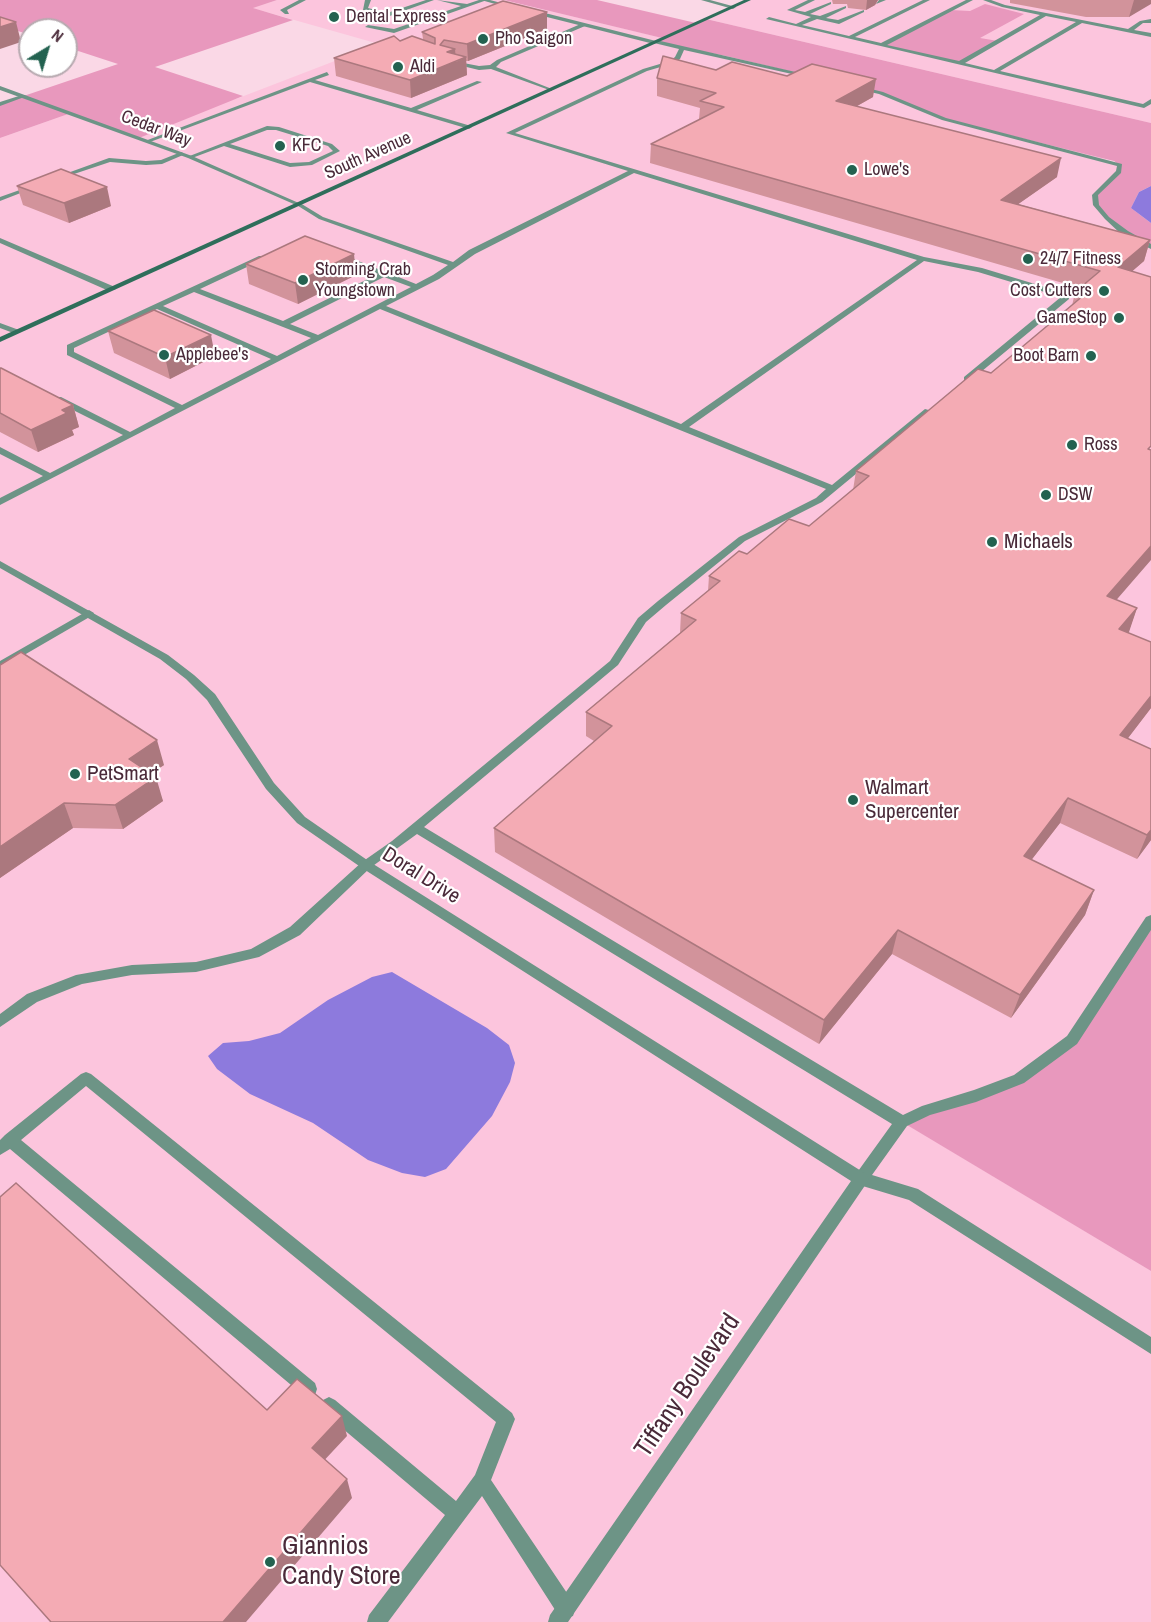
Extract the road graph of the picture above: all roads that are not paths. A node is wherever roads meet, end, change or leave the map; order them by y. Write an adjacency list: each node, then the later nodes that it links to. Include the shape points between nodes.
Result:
1 (303, 0): 21 (street, via 283,10)
2 (368, 0): 3 (street, via 365,9 387,15)
3 (431, 0)
4 (440, 0): 14 (street)
5 (484, 0): 14 (street); 22 (street, via 519,9)
6 (704, 0): 15 (street)
7 (748, 0): 15 (main road, South Avenue)
8 (812, 0): 20 (street, via 790,10)
9 (927, 0): 35 (street)
10 (970, 0): 37 (street)
11 (986, 0): 24 (street)
12 (820, 1): 20 (street)
13 (829, 3): 23 (street)
14 (467, 6): 32 (street, via 394,31)
15 (733, 7): 36 (main road, South Avenue)
16 (844, 7): 25 (street)
17 (854, 9): 27 (street)
18 (862, 10): 27 (street, via 839,22)
19 (529, 11): 30 (street)
20 (796, 12): 23 (street)
21 (286, 13)
22 (504, 13)
23 (806, 14): 25 (street)
24 (1044, 15): 29 (street); 40 (street)
25 (818, 17): 27 (street); 31 (street)
26 (769, 19): 31 (street)
27 (830, 20)
28 (1151, 21): 33 (street)
29 (1080, 22): 33 (street); 42 (street)
30 (583, 25): 36 (street); 41 (street)
31 (798, 26): 35 (street)
32 (368, 27)
33 (1129, 31): 34 (street)
34 (1151, 35)
35 (851, 37): 37 (street)
36 (655, 42): 38 (street); 49 (main road, South Avenue)
37 (882, 45): 40 (street)
38 (682, 47): 44 (street); 59 (street, via 672,62 645,70 509,133)
39 (446, 61): 41 (street)
40 (960, 63): 42 (street)
41 (492, 67): 49 (street)
42 (996, 71): 51 (street, via 1144,106)
43 (327, 74): 45 (street)
44 (815, 77)
45 (311, 81): 53 (street); 55 (street)
46 (479, 82): 53 (street)
47 (848, 85): 63 (street, via 881,93 944,119 1120,165 1119,172 1095,195 1096,205 1125,233)
48 (0, 88): 50 (street, Cedar Way)
49 (550, 90): 54 (main road, South Avenue)
50 (24, 96): 52 (street); 55 (street, Cedar Way)
51 (1151, 101)
52 (0, 104)
53 (412, 110): 54 (street)
54 (469, 127): 61 (main road, South Avenue)
55 (148, 141): 57 (street, Cedar Way)
56 (225, 144): 56 (street, via 277,128 338,151 310,164 290,165); 58 (street)
57 (181, 154): 58 (street, Cedar Way); 60 (street, via 162,162 109,160)
58 (190, 157): 61 (street, Cedar Way)
59 (632, 172): 66 (street); 67 (street, via 471,252)
60 (0, 199)
61 (298, 204): 67 (street, Cedar Way, via 321,218); 70 (main road, South Avenue)
62 (0, 240): 70 (street)
63 (1151, 247)
64 (268, 254): 71 (street)
65 (334, 254): 68 (street)
66 (923, 259): 80 (street, via 979,270 1065,296); 84 (street)
67 (455, 264): 69 (street)
68 (384, 274): 69 (street); 74 (street)
69 (417, 286): 73 (street)
70 (112, 289): 76 (main road, South Avenue)
71 (194, 289): 72 (street); 74 (street)
72 (156, 306): 79 (street); 83 (street, via 70,346 70,352)
73 (380, 306): 77 (street); 84 (street)
74 (284, 324): 77 (street)
75 (0, 325): 76 (street)
76 (16, 332): 78 (main road, South Avenue)
77 (318, 338): 79 (street)
78 (0, 340)
79 (278, 358): 83 (street)
80 (960, 384)
81 (48, 394): 85 (street)
82 (938, 402): 88 (street)
83 (181, 408): 85 (street)
84 (682, 428): 88 (street)
85 (130, 435): 87 (street)
86 (0, 450): 87 (street)
87 (49, 476): 89 (street)
88 (834, 489): 93 (street, via 742,539 662,603 642,620 614,663)
89 (0, 502)
90 (0, 564): 91 (street, Doral Drive)
91 (89, 613): 92 (street); 94 (street, Doral Drive, via 190,677 211,697 270,786 301,820)
92 (0, 666)
93 (415, 827): 94 (street); 97 (street)
94 (366, 865): 96 (street, via 295,931 254,953 196,967 132,970 81,979 32,998); 99 (street, Doral Drive)
95 (1151, 920): 97 (street, via 1072,1040 1018,1078)
96 (0, 1021)
97 (902, 1122): 99 (street, Tiffany Boulevard)
98 (5, 1145): 101 (street, via 86,1078 506,1419); 102 (street)
99 (861, 1179): 100 (street, Doral Drive, via 913,1194); 103 (street, Tiffany Boulevard)
100 (1151, 1346)
101 (482, 1481): 102 (street); 103 (street)
102 (457, 1513): 104 (street)
103 (562, 1615)
104 (376, 1622)

